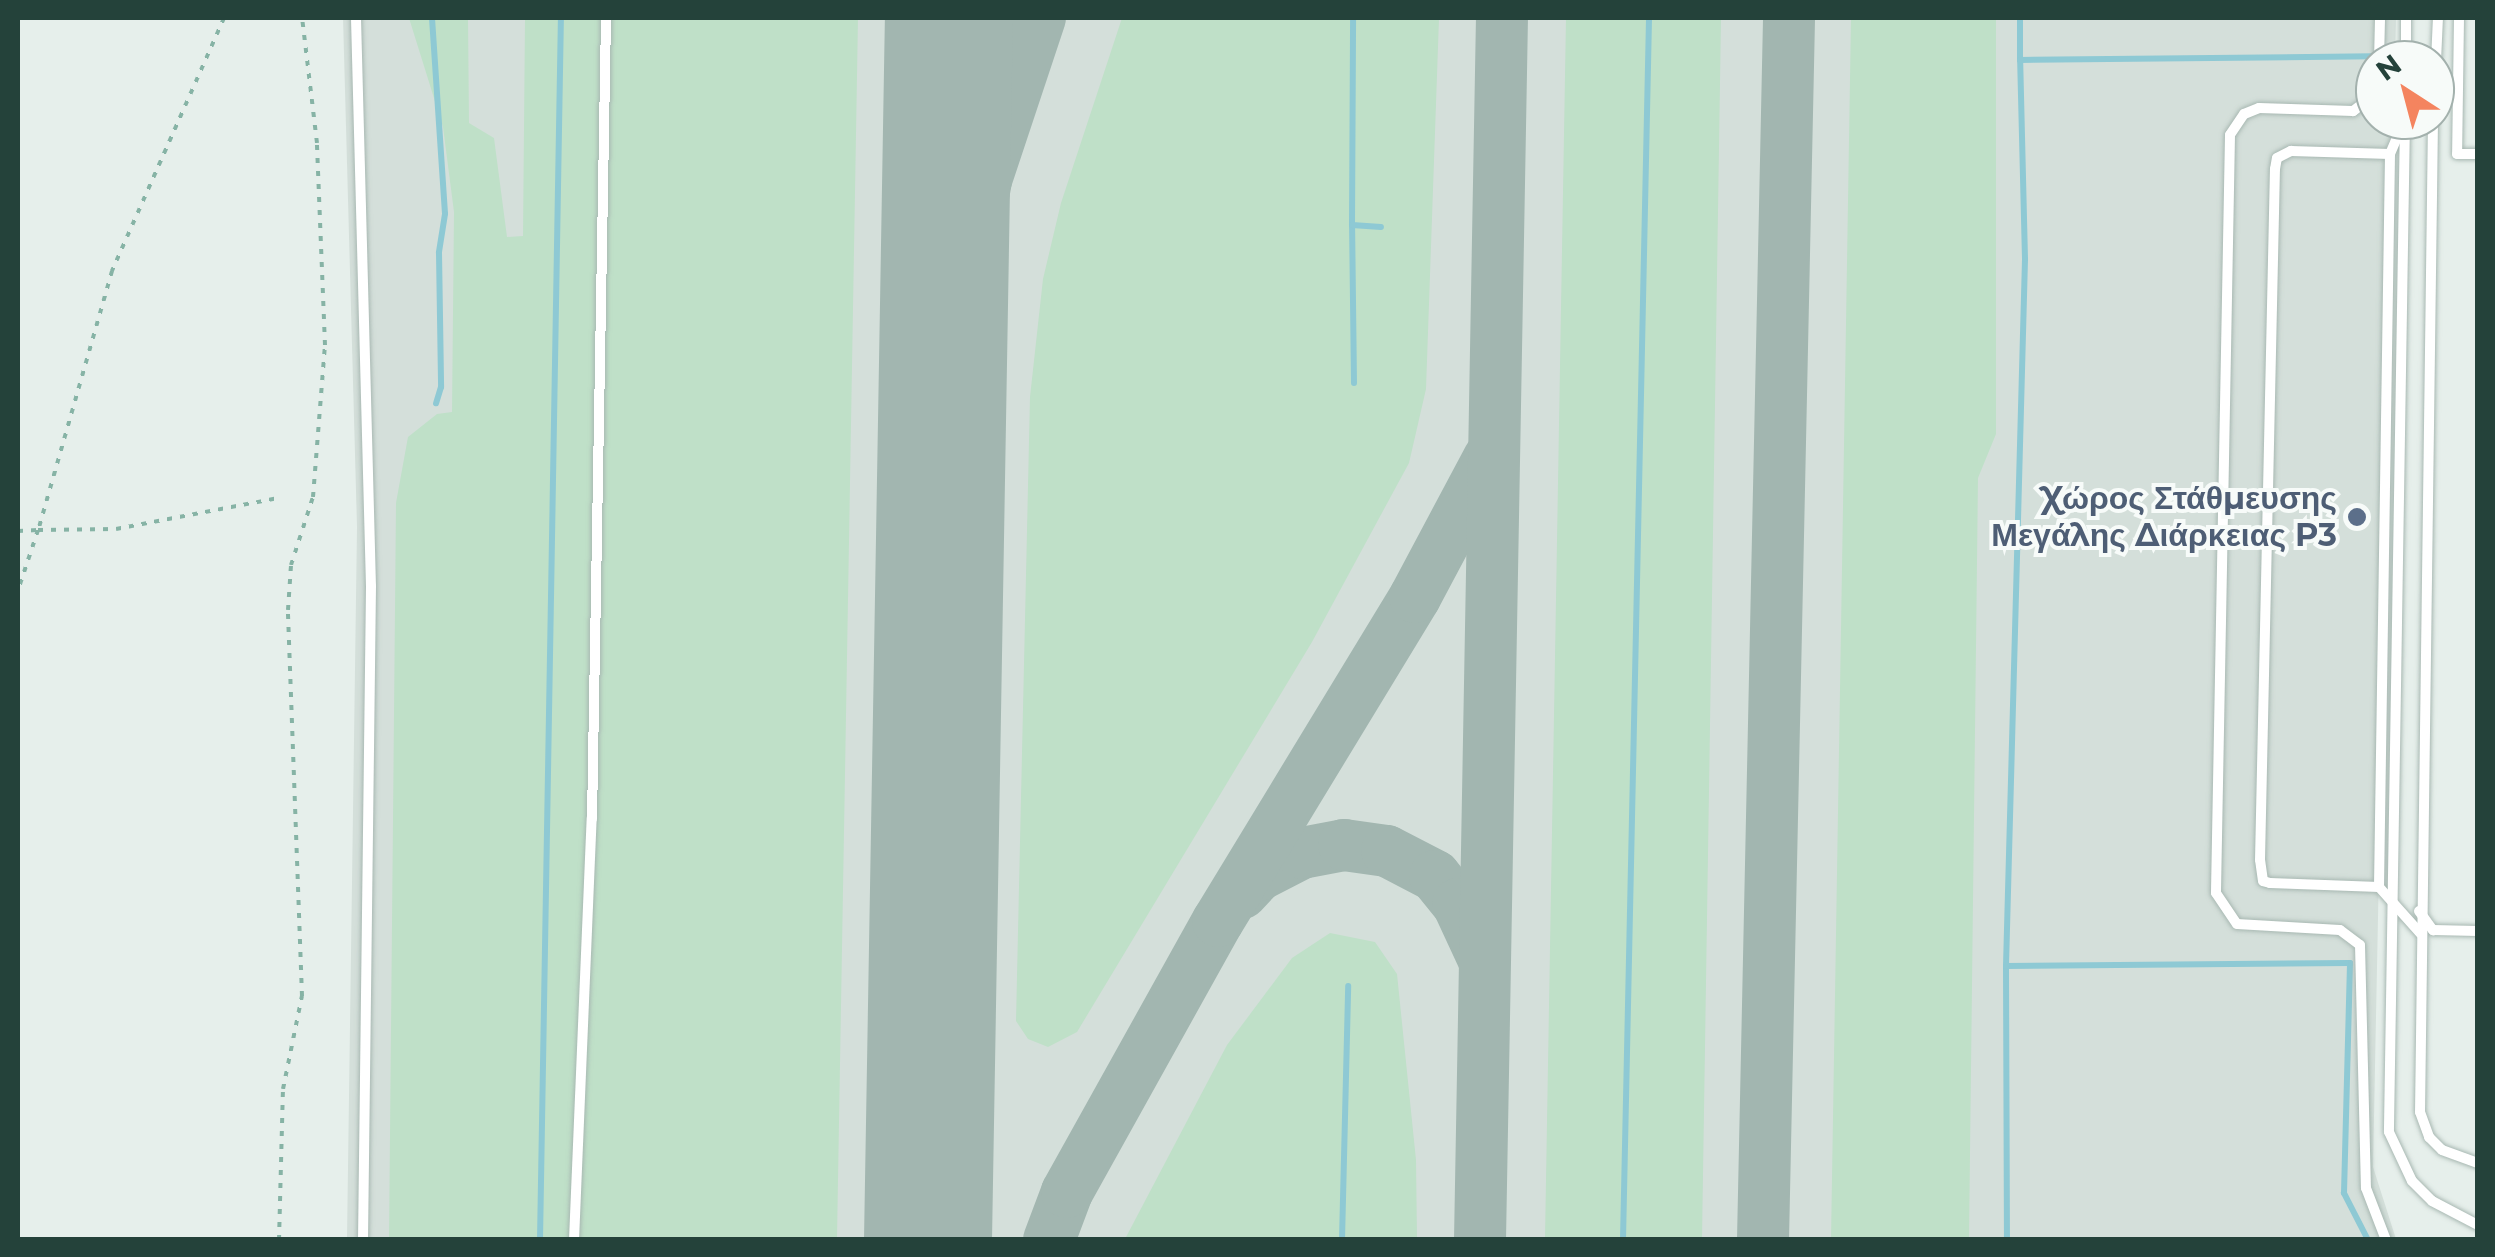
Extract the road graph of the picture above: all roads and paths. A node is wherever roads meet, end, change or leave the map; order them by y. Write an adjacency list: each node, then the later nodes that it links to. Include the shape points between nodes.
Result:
1 (224, 18): 15 (path, via 112,271)
2 (302, 18): 25 (path, via 316,143 325,346 313,497 291,565 288,610 302,996 283,1090)
3 (356, 18): 26 (lane, via 370,586)
4 (606, 18): 27 (lane, via 592,820)
5 (2459, 18): 12 (lane)
6 (2355, 110): 28 (lane, via 2258,108 2244,114 2230,136 2216,893 2237,924 2340,930 2360,945 2366,1188)
7 (2396, 140): 10 (lane)
8 (2405, 140): 19 (lane)
9 (2432, 140): 11 (lane)
10 (2390, 154): 18 (lane); 18 (lane, via 2291,151 2274,169 2260,860 2263,880 2270,882)
11 (2432, 154): 12 (lane); 20 (lane)
12 (2457, 154): 13 (lane)
13 (2478, 154)
14 (278, 498): 15 (path, via 116,529)
15 (38, 530): 16 (path); 17 (path)
16 (18, 531)
17 (18, 590)
18 (2379, 887): 19 (lane)
19 (2391, 896): 22 (lane); 24 (lane, via 2389,1132 2412,1181 2432,1201)
20 (2418, 910): 21 (lane, via 2433,930); 22 (lane)
21 (2478, 931)
22 (2422, 935): 23 (lane, via 2423,1128 2442,1150)
23 (2478, 1162)
24 (2478, 1225)
25 (279, 1240)
26 (363, 1240)
27 (574, 1240)
28 (2386, 1240)

